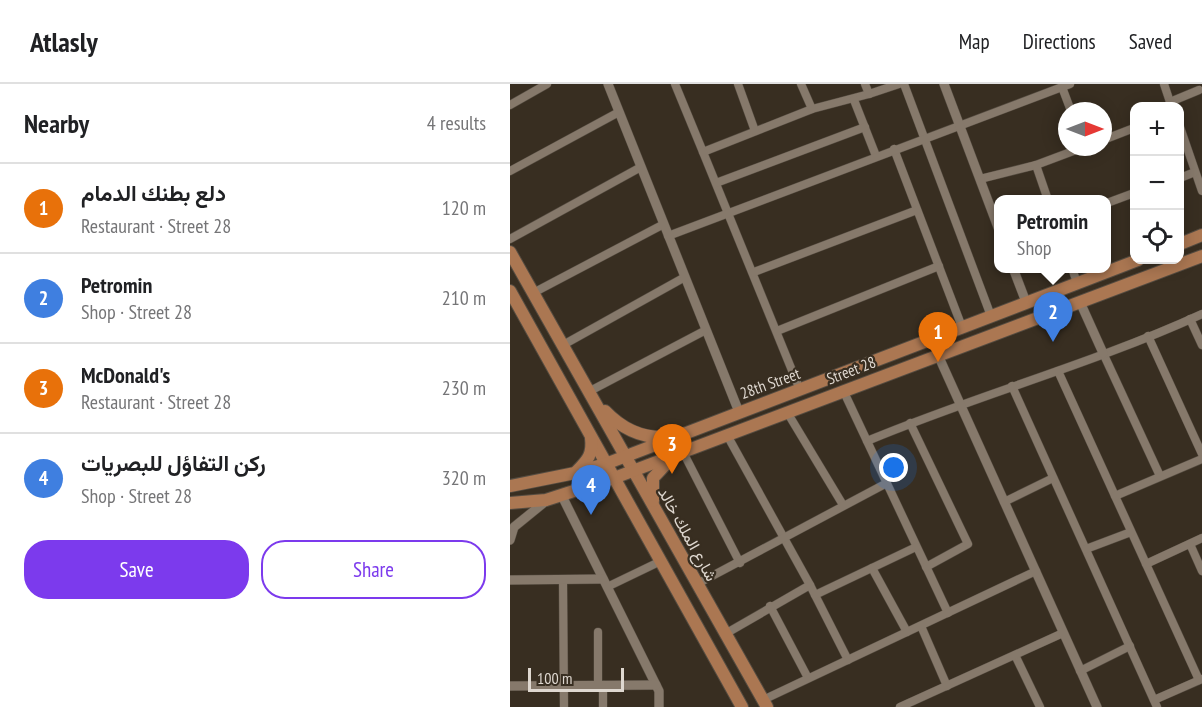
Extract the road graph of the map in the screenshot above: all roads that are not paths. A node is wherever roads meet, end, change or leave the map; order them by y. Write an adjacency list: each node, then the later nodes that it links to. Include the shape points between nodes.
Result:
1 (547, 84): 19 (street)
2 (608, 84): 21 (street)
3 (675, 84): 30 (street)
4 (738, 84): 25 (street)
5 (801, 84): 20 (street)
6 (865, 84): 14 (street)
7 (899, 84): 14 (street)
8 (904, 84): 27 (street)
9 (944, 84): 22 (street)
10 (1070, 84): 12 (street)
11 (1164, 84): 17 (street)
12 (1062, 87): 16 (street); 22 (street)
13 (1199, 91): 18 (street)
14 (869, 94): 15 (street)
15 (854, 100): 20 (street); 23 (street)
16 (1068, 102)
17 (1170, 102)
18 (1175, 102)
19 (510, 105)
20 (812, 109): 25 (street)
21 (619, 112): 34 (street); 35 (street)
22 (959, 124): 27 (street); 38 (street)
23 (865, 127): 31 (street); 39 (street)
24 (1130, 130): 26 (street)
25 (755, 131): 30 (street)
26 (1112, 137)
27 (923, 138): 29 (street); 68 (street)
28 (1184, 141): 36 (street)
29 (894, 149): 31 (street); 44 (street)
30 (703, 152): 39 (street)
31 (876, 156): 45 (street)
32 (1060, 156): 33 (street)
33 (1036, 165): 38 (street); 41 (street)
34 (641, 167): 47 (street); 50 (street)
35 (510, 171)
36 (1196, 172): 37 (street); 40 (street)
37 (1184, 176)
38 (980, 179): 46 (street)
39 (717, 183): 45 (street)
40 (1202, 190)
41 (1046, 195)
42 (1130, 195): 43 (street)
43 (1111, 202)
44 (917, 210): 55 (street); 57 (street)
45 (729, 212): 49 (street); 57 (street)
46 (994, 217)
47 (663, 224): 49 (street); 64 (street)
48 (1202, 235): 51 (main road)
49 (668, 236): 61 (street)
50 (510, 238)
51 (1184, 242)
52 (510, 252): 64 (main road, شارع الملك خالد)
53 (1202, 256): 66 (main road, Street 28)
54 (1130, 263): 56 (main road, 28th Street)
55 (939, 266): 70 (street); 72 (street)
56 (1111, 270)
57 (754, 272): 72 (street)
58 (1015, 273): 65 (street)
59 (1074, 273): 62 (street)
60 (1104, 273): 62 (main road, 28th Street)
61 (685, 277): 71 (street); 74 (street)
62 (1077, 283): 65 (main road, 28th Street)
63 (510, 291): 88 (main road)
64 (533, 293): 74 (main road, شارع الملك خالد)
65 (1026, 302): 68 (main road, 28th Street)
66 (1080, 302): 76 (street); 77 (main road, Street 28)
67 (1202, 314): 69 (street)
68 (991, 316): 70 (main road, 28th Street)
69 (1190, 319): 73 (street); 75 (street)
70 (962, 327): 80 (main road, 28th Street)
71 (706, 330): 82 (street); 84 (street)
72 (777, 331): 80 (street)
73 (1148, 336): 76 (street); 92 (street)
74 (563, 345): 82 (main road, شارع الملك خالد)
75 (1202, 345)
76 (1103, 353): 78 (street); 98 (street)
77 (938, 355): 81 (main road, Street 28); 83 (street)
78 (1058, 371): 79 (street); 106 (street)
79 (1012, 386): 83 (street); 100 (street)
80 (801, 390): 84 (main road, 28th Street)
81 (843, 390): 85 (main road, Street 28); 90 (street)
82 (592, 396): 89 (main road, via 624,428 656,438); 93 (main road, شارع الملك خالد)
83 (960, 405): 86 (street); 108 (street)
84 (739, 412): 89 (main road, 28th Street)
85 (787, 412): 87 (main road, Street 28); 110 (street)
86 (910, 423): 90 (street); 122 (street, via 968,544)
87 (727, 435): 91 (main road, Street 28); 113 (street)
88 (591, 436): 95 (main road); 97 (main road, via 589,459)
89 (679, 436): 93 (main road, 28th Street)
90 (867, 441): 101 (street)
91 (681, 453): 96 (main road, Street 28); 111 (main road, via 663,465 653,478); 120 (street)
92 (1202, 454)
93 (627, 456): 95 (main road, 28th Street); 96 (main road, شارع الملك خالد)
94 (1202, 459): 98 (street)
95 (608, 463): 97 (main road, 28th Street); 99 (main road)
96 (634, 471): 99 (main road, Street 28); 111 (main road, شارع الملك خالد)
97 (575, 473): 103 (main road, 28th Street)
98 (1160, 476): 106 (street)
99 (615, 478): 102 (main road, Street 28); 105 (main road)
100 (1053, 478): 108 (street); 118 (street)
101 (885, 484): 110 (street); 117 (street)
102 (594, 485): 104 (main road, Street 28); 105 (main road, via 618,488)
103 (510, 486)
104 (562, 496): 107 (main road, Street 28); 128 (street)
105 (625, 496): 119 (main road)
106 (1115, 496): 112 (street)
107 (546, 500): 109 (main road, Street 28); 115 (street, via 514,527)
108 (1004, 502): 125 (street)
109 (510, 503)
110 (843, 505): 113 (street)
111 (654, 508): 129 (main road, شارع الملك خالد)
112 (1131, 532): 118 (street); 121 (street)
113 (783, 538): 120 (street); 130 (street)
114 (1202, 538): 116 (street)
115 (510, 540)
116 (1190, 544): 121 (street); 124 (street)
117 (916, 547): 122 (street); 123 (street)
118 (1086, 549): 139 (street)
119 (662, 561): 128 (street); 155 (main road)
120 (740, 563): 129 (street)
121 (1146, 564): 144 (street)
122 (926, 567): 133 (street)
123 (872, 568): 131 (street); 136 (street)
124 (1202, 571)
125 (1036, 572): 133 (street); 137 (street)
126 (510, 580): 127 (street)
127 (563, 580): 128 (street); 148 (street)
128 (605, 583): 146 (street)
129 (697, 584): 138 (main road, شارع الملك خالد)
130 (810, 585): 131 (street); 132 (street)
131 (815, 595): 141 (street)
132 (770, 606): 138 (street); 143 (street)
133 (948, 613): 134 (street)
134 (921, 626): 136 (street); 149 (street)
135 (598, 632): 145 (street)
136 (907, 632): 141 (street)
137 (1063, 633): 140 (street); 142 (street)
138 (725, 634): 150 (main road, شارع الملك خالد)
139 (1130, 646): 142 (street); 151 (street)
140 (1015, 655): 149 (street); 157 (street)
141 (848, 660): 143 (street)
142 (1080, 671): 158 (street)
143 (808, 678): 150 (street)
144 (1201, 680): 151 (street)
145 (600, 685): 146 (street); 148 (street); 153 (street)
146 (656, 685): 154 (street)
147 (510, 686): 148 (street)
148 (564, 686): 152 (street)
149 (946, 686): 156 (street)
150 (765, 703)
151 (1156, 704)
152 (564, 707)
153 (603, 707)
154 (659, 707)
155 (742, 707)
156 (900, 707)
157 (1040, 707)
158 (1097, 707)

